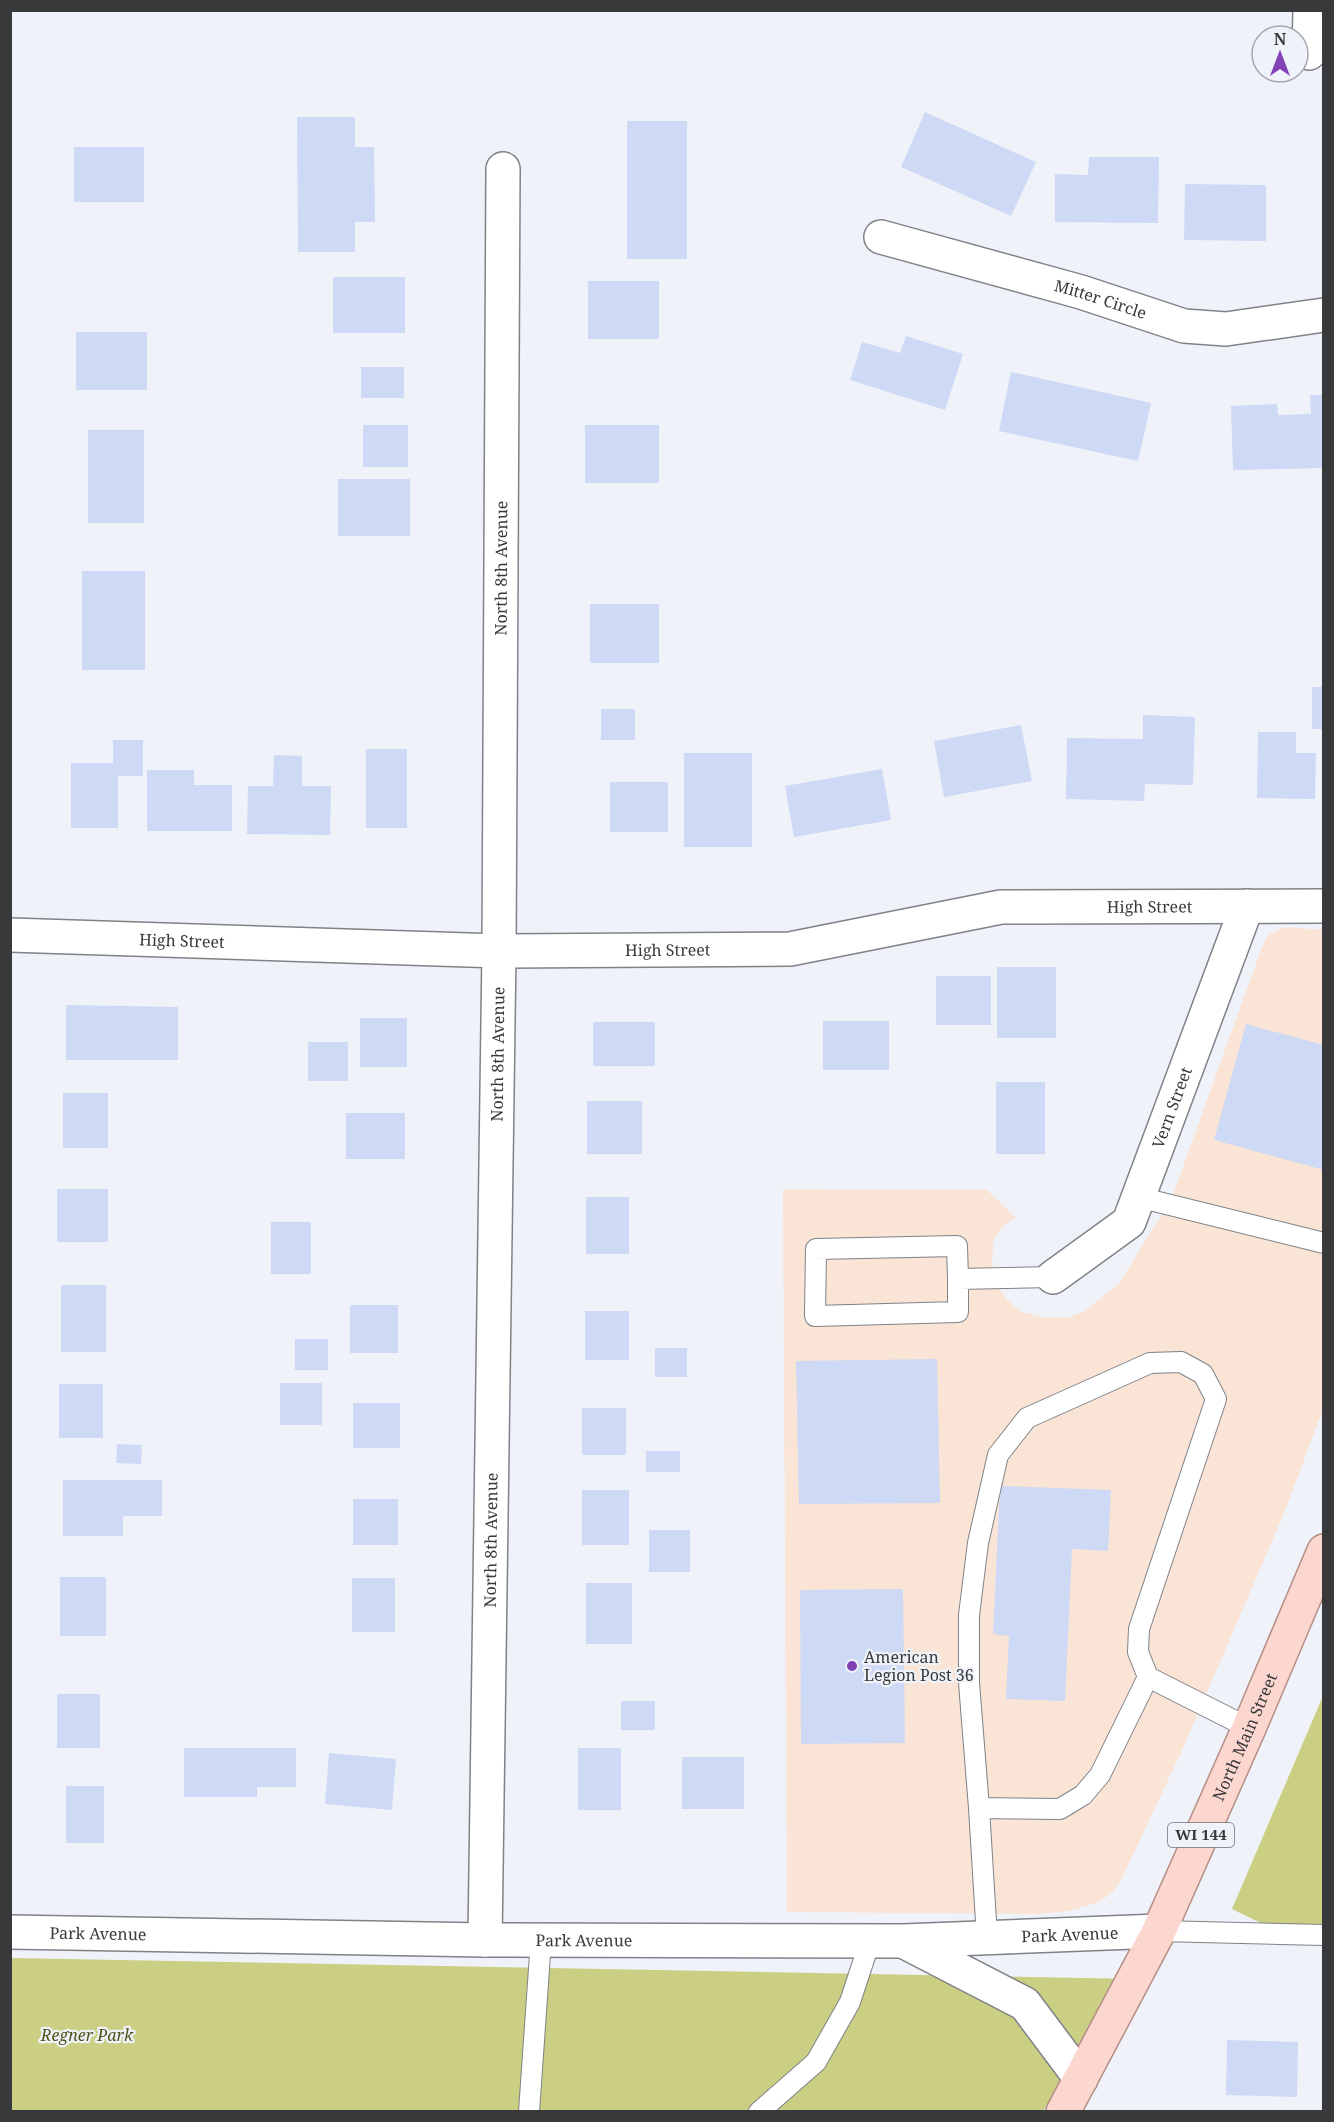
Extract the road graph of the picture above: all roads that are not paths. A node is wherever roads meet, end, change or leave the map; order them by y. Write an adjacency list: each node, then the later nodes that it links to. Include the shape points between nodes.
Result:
1 (504, 169): 7 (street, North 8th Avenue)
2 (881, 237): 3 (street, Mitter Circle, via 1082,292 1184,326 1226,329)
3 (1323, 315)
4 (1247, 906): 5 (street, High Street); 7 (street, High Street, via 1001,907 790,949); 8 (street, Vern Street)
5 (1323, 906)
6 (10, 935): 7 (street, High Street)
7 (499, 951): 20 (street, North 8th Avenue)
8 (1138, 1197): 9 (lane); 10 (street, Vern Street, via 1129,1221)
9 (1323, 1243)
10 (1053, 1276): 11 (lane)
11 (958, 1280): 11 (lane, via 958,1312 815,1316 816,1249 957,1245)
12 (1323, 1551): 14 (main road, North Main Street / WI 144)
13 (1148, 1677): 14 (lane); 15 (lane, via 1100,1775 1083,1795 1060,1809); 15 (lane, via 1138,1652 1139,1629 1216,1399 1203,1374 1181,1362 1150,1363 1027,1418 998,1455 978,1543 969,1615 969,1683)
14 (1249, 1728): 16 (main road, North Main Street / WI 144)
15 (980, 1808): 19 (lane)
16 (1159, 1931): 18 (lane); 19 (street, Park Avenue); 24 (main road, North Main Street / WI 144)
17 (10, 1932): 20 (street, Park Avenue)
18 (1323, 1935)
19 (987, 1938): 23 (street, Park Avenue)
20 (485, 1940): 21 (street, Park Avenue)
21 (541, 1940): 22 (street, Park Avenue); 25 (lane)
22 (870, 1941): 23 (street, Park Avenue); 26 (lane, via 850,2002 816,2061)
23 (903, 1941): 24 (street, via 1025,2004)
24 (1081, 2079): 27 (main road, North Main Street / WI 144)
25 (529, 2112)
26 (759, 2112)
27 (1063, 2112)

